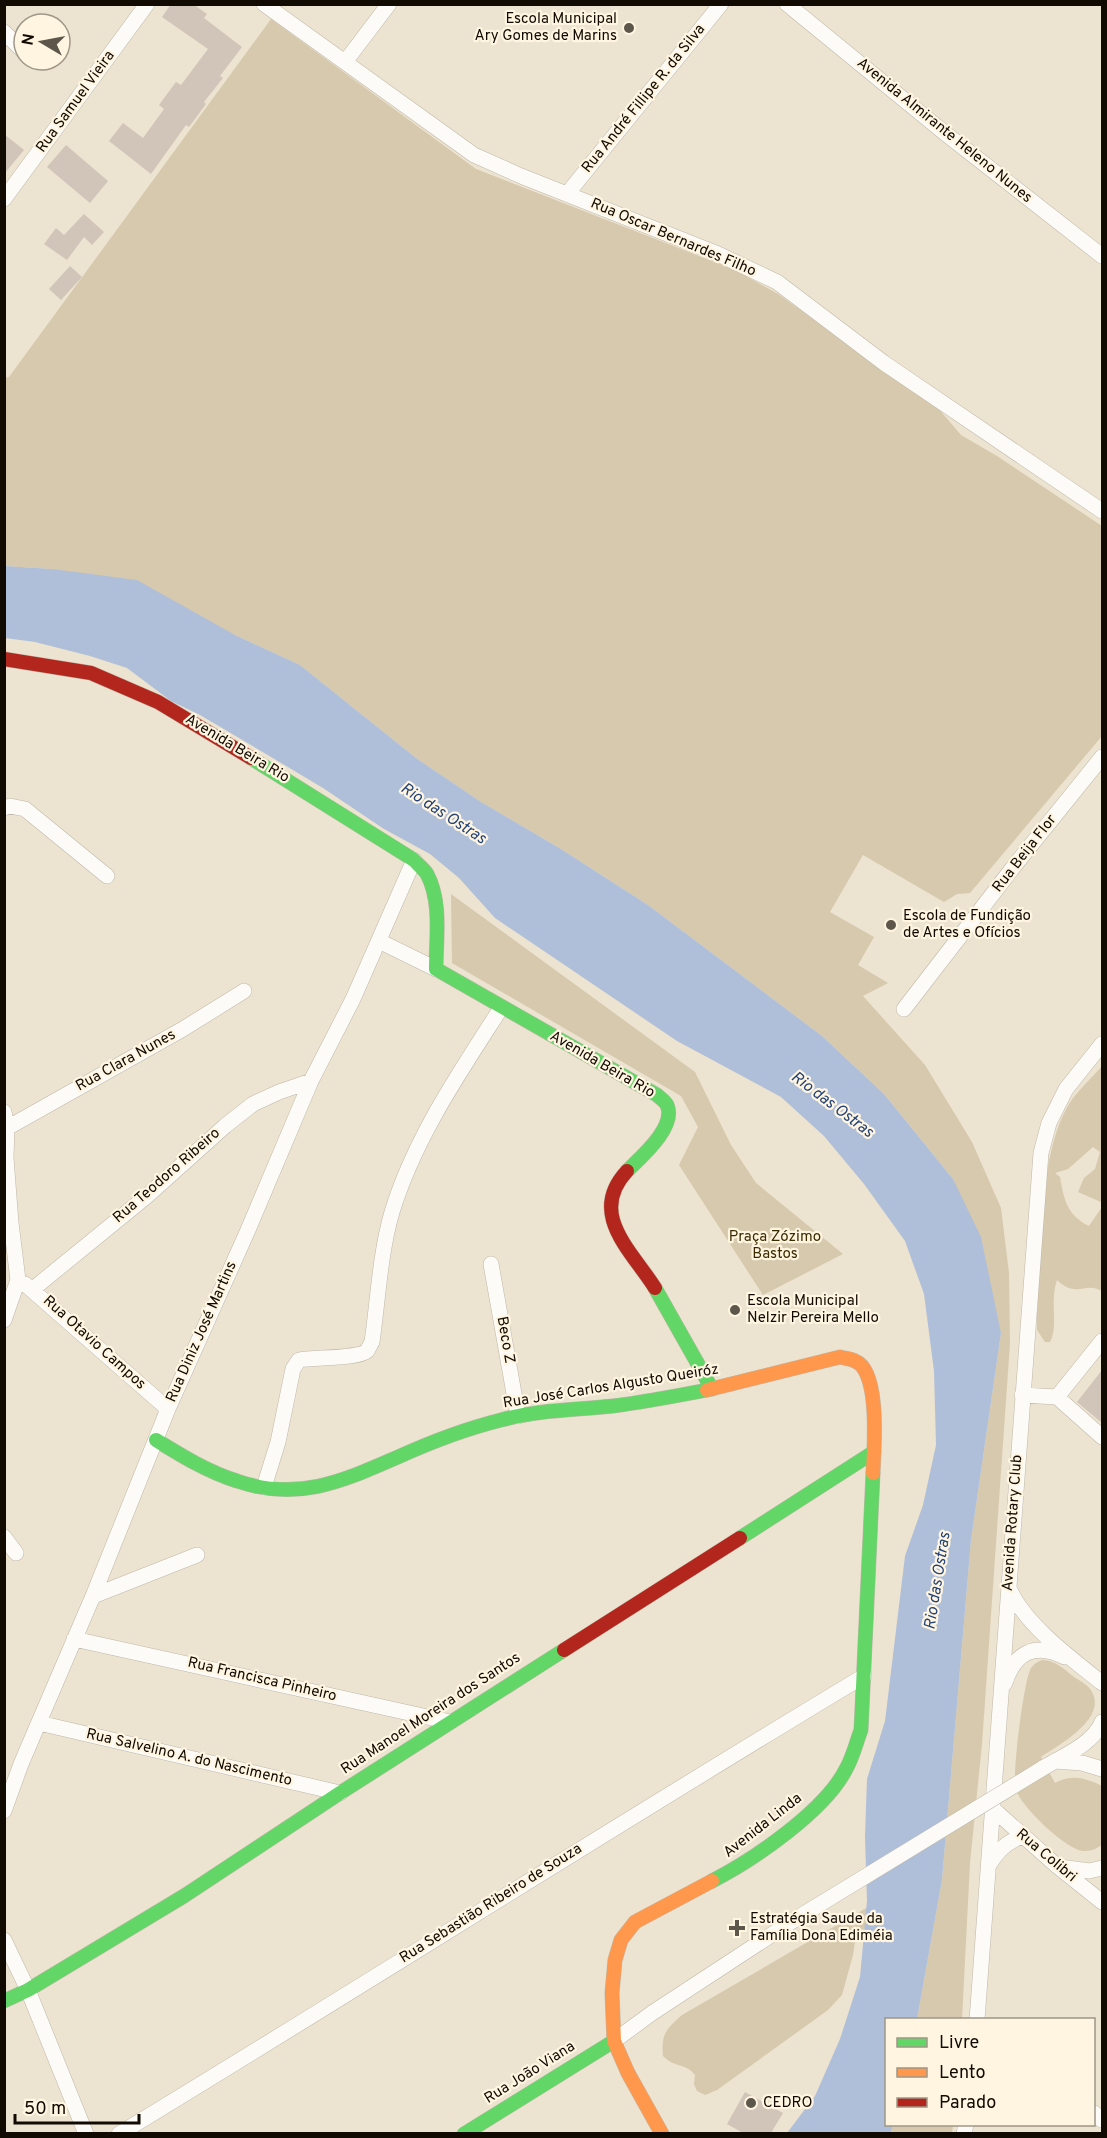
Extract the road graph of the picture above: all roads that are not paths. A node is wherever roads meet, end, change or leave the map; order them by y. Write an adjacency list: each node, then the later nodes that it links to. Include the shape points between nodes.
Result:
1 (147, 4): 8 (street, Rua Samuel Vieira)
2 (264, 4): 6 (street, Rua Oscar Bernardes Filho)
3 (389, 4): 6 (street)
4 (721, 4): 7 (street, Rua André Fillipe R. da Silva)
5 (787, 4): 9 (street, Avenida Almirante Heleno Nunes)
6 (345, 62): 7 (street, Rua Oscar Bernardes Filho, via 474,155)
7 (567, 194): 10 (street, Rua Oscar Bernardes Filho, via 718,254 777,282 884,363)
8 (4, 199)
9 (1102, 256)
10 (1102, 511)
11 (4, 659): 14 (street, Avenida Beira Rio, via 91,673 158,702)
12 (1102, 757): 20 (street, Rua Beija Flor)
13 (4, 808): 15 (street, via 25,809)
14 (414, 860): 16 (street, Rua Diniz José Martins); 17 (street, Avenida Beira Rio, via 432,888)
15 (107, 876)
16 (379, 941): 17 (street, Avenida Beira Rio); 22 (street, Rua Diniz José Martins)
17 (436, 969): 19 (street, Avenida Beira Rio)
18 (244, 991): 24 (street, Rua Clara Nunes)
19 (501, 1008): 32 (street, Avenida Beira Rio, via 657,1095 666,1104 668,1115 663,1134 622,1177 612,1194 610,1209 625,1243 646,1272); 40 (street, via 437,1109 392,1212 372,1342 357,1356 299,1360 293,1369)
20 (904, 1009)
21 (1102, 1044): 33 (street, Avenida Rotary Club, via 1066,1089 1048,1123 1041,1153)
22 (311, 1081): 28 (street, Rua Teodoro Ribeiro, via 253,1104); 35 (street, Rua Diniz José Martins)
23 (4, 1112): 24 (street)
24 (7, 1128): 25 (street)
25 (5, 1158): 27 (street)
26 (491, 1264): 36 (street, Beco Z)
27 (18, 1280): 28 (street, Rua Otavio Campos); 29 (street)
28 (33, 1289): 35 (street, Rua Otavio Campos)
29 (4, 1320)
30 (1102, 1341): 34 (street)
31 (840, 1358): 32 (street, Rua José Carlos Algusto Queiróz); 39 (street, Avenida Linda, via 854,1359 866,1373)
32 (712, 1389): 36 (street, Rua José Carlos Algusto Queiróz, via 627,1404)
33 (1022, 1395): 34 (street); 44 (street, Avenida Rotary Club)
34 (1057, 1397): 37 (street)
35 (168, 1409): 38 (street, Rua Diniz José Martins)
36 (518, 1416): 40 (street, Rua José Carlos Algusto Queiróz, via 440,1439 323,1488)
37 (1102, 1437)
38 (156, 1440): 40 (street, Rua José Carlos Algusto Queiróz, via 213,1474); 45 (street, Rua Diniz José Martins)
39 (874, 1452): 48 (street, Avenida Linda); 51 (street, Rua Manoel Moreira dos Santos)
40 (264, 1487)
41 (4, 1537): 42 (street)
42 (16, 1553)
43 (197, 1556): 45 (street)
44 (1008, 1585): 47 (street, via 1022,1611); 50 (street, Avenida Rotary Club)
45 (93, 1596): 46 (street, Rua Diniz José Martins)
46 (74, 1639): 51 (street, Rua Francisca Pinheiro); 53 (street, Rua Diniz José Martins)
47 (1075, 1662): 49 (street); 50 (street, via 1047,1650 1026,1653 1011,1668)
48 (864, 1676): 68 (street, Avenida Linda, via 861,1730 846,1770 826,1796 741,1866 634,1923 621,1940 613,1982); 70 (street, Rua Sebastião Ribeiro de Souza)
49 (1101, 1683)
50 (1000, 1704): 57 (street, Avenida Rotary Club)
51 (450, 1722): 56 (street, Rua Manoel Moreira dos Santos)
52 (1102, 1722): 54 (street, via 1083,1744)
53 (39, 1723): 56 (street, Rua Salvelino A. do Nascimento); 58 (street, Rua Diniz José Martins)
54 (1049, 1764): 55 (street, via 1082,1763); 68 (street, bridge, via 794,1920)
55 (1102, 1769)
56 (340, 1793): 65 (street, Rua Manoel Moreira dos Santos, via 184,1896)
57 (992, 1808): 59 (street, Rua Colibri); 61 (street, Avenida Rotary Club)
58 (4, 1811)
59 (1022, 1836): 60 (street, Rua Colibri); 61 (street, via 1006,1843)
60 (1057, 1866): 62 (street, via 1078,1871); 63 (street, Rua Colibri)
61 (988, 1868): 67 (street, Avenida Rotary Club)
62 (1102, 1868)
63 (1102, 1902)
64 (4, 1940): 65 (street)
65 (28, 1990): 66 (street, Rua Manoel Moreira dos Santos); 69 (street)
66 (4, 2001)
67 (977, 2018)
68 (614, 2041): 71 (street, Rua João Viana); 72 (street, Avenida Linda)
69 (86, 2133)
70 (119, 2133)
71 (464, 2133)
72 (662, 2133)

